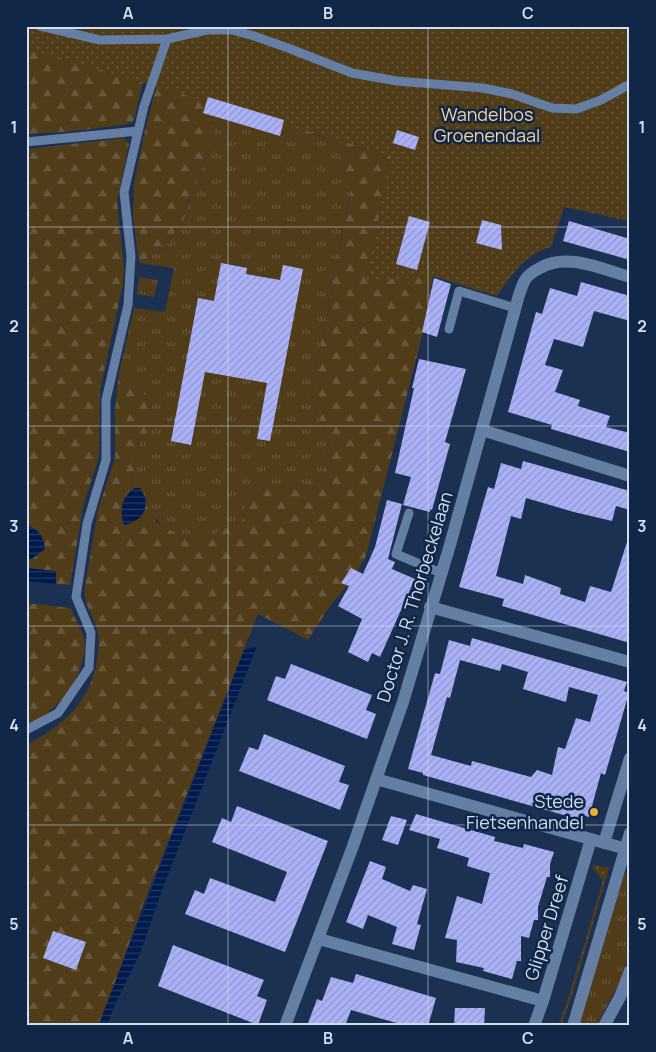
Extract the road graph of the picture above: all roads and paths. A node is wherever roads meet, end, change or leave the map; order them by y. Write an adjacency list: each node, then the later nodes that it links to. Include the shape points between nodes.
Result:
1 (40, 26): 2 (lane, via 100,40)
2 (168, 39): 3 (lane, via 207,30 232,30 352,73 397,81 483,88 552,108 576,109); 4 (lane)
3 (630, 84)
4 (138, 131): 5 (lane); 15 (lane, via 124,192 131,256 128,305 106,400 106,460 87,524 76,597 91,633 89,668 58,712)
5 (26, 142)
6 (630, 277): 7 (street, Doctor J. R. Thorbeckelaan, via 564,260 551,262 525,279)
7 (515, 308): 8 (lane, via 459,291); 9 (street, Doctor J. R. Thorbeckelaan)
8 (449, 329)
9 (482, 430): 10 (street); 12 (street, Doctor J. R. Thorbeckelaan)
10 (630, 476)
11 (409, 513): 12 (lane, via 396,554)
12 (441, 573): 13 (street, Doctor J. R. Thorbeckelaan)
13 (430, 607): 14 (street); 17 (street, Doctor J. R. Thorbeckelaan, via 403,702)
14 (630, 662)
15 (26, 730)
16 (630, 758): 19 (street, Glipper Dreef)
17 (376, 778): 19 (street); 21 (street, Doctor J. R. Thorbeckelaan)
18 (630, 833): 20 (street)
19 (598, 841): 20 (street); 23 (street, Glipper Dreef)
20 (628, 849): 26 (street)
21 (319, 939): 23 (street); 24 (street, Doctor J. R. Thorbeckelaan)
22 (630, 971): 27 (street)
23 (543, 1001): 25 (street, Glipper Dreef)
24 (285, 1026)
25 (534, 1026)
26 (573, 1026)
27 (604, 1026)

